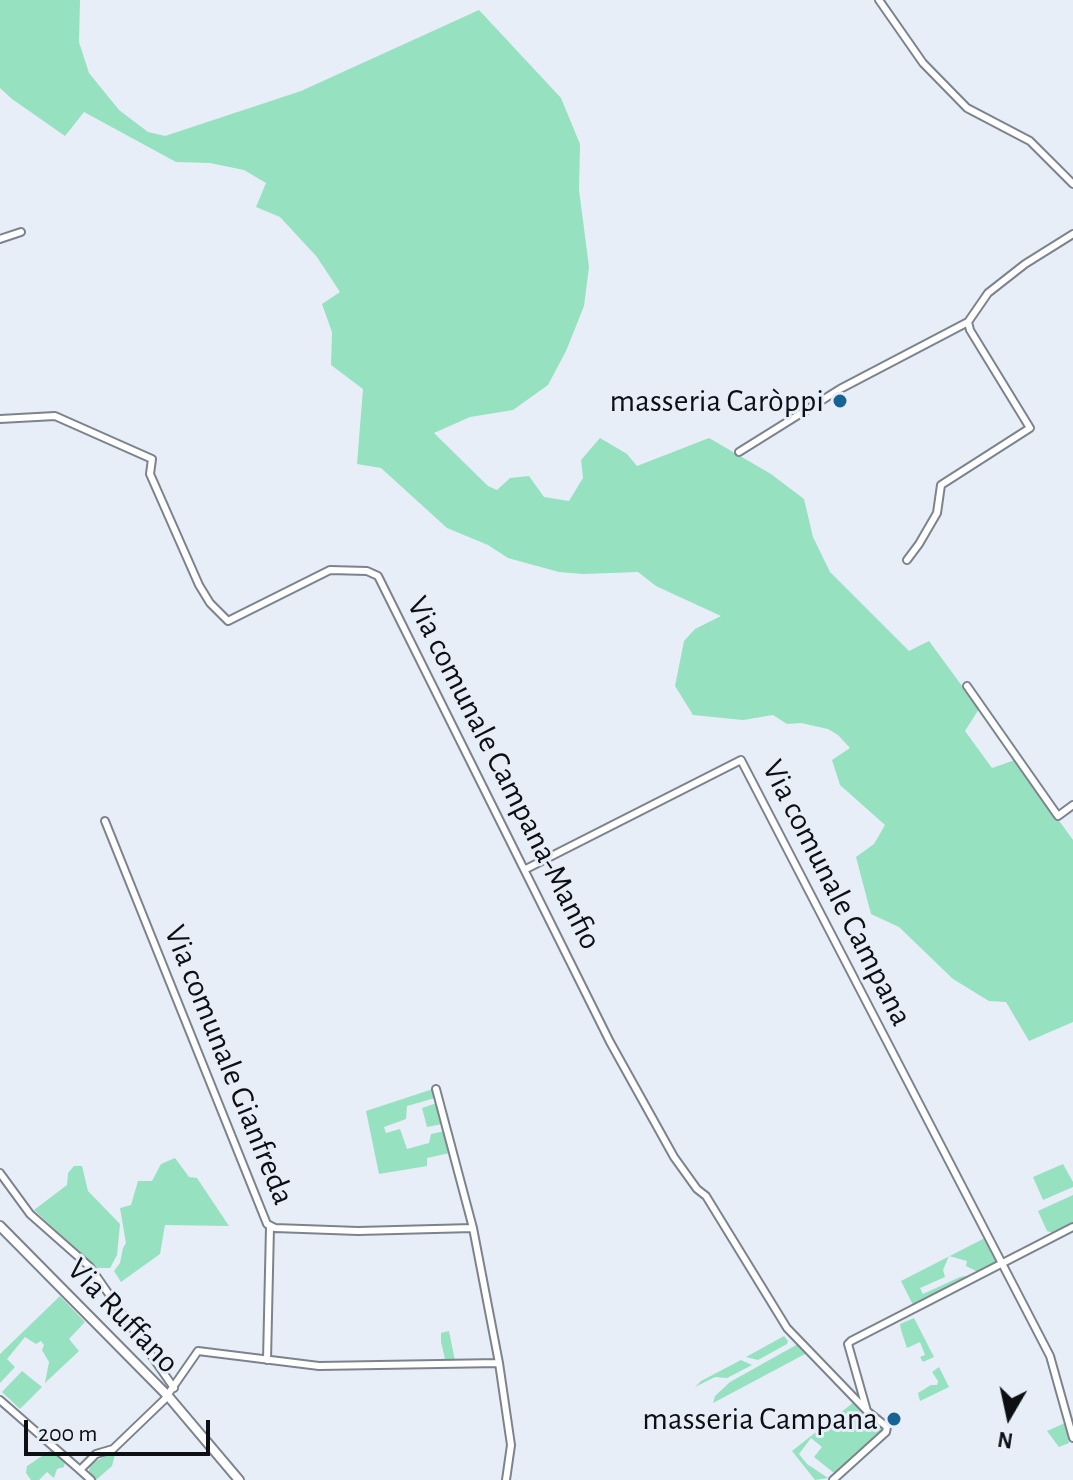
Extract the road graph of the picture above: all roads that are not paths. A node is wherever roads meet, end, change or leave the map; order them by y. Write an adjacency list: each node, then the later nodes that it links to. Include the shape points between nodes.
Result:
1 (879, 0): 2 (street, via 923,63 967,108 1030,141)
2 (1073, 184)
3 (21, 232): 5 (street)
4 (1073, 234): 6 (street, via 988,293)
5 (0, 239)
6 (968, 322): 8 (street, via 840,389); 9 (street, via 1030,428 941,485 937,513)
7 (0, 419): 13 (street, Via comunale Campana-Manfio, via 55,416 152,459 150,474 199,585 228,621 330,570 378,576)
8 (739, 452)
9 (907, 560)
10 (967, 686): 11 (street, via 1058,816)
11 (1073, 805)
12 (105, 821): 17 (street, Via comunale Gianfreda)
13 (526, 869): 20 (street, Via comunale Campana, via 741,760); 25 (street, Via comunale Campana-Manfio, via 610,1042 674,1157 706,1196 787,1328)
14 (436, 1089): 19 (street)
15 (0, 1173): 23 (street, via 30,1214 90,1267)
16 (0, 1226): 23 (street, Via Ruffano)
17 (270, 1227): 19 (street, Via comunale Gianfreda); 21 (street)
18 (1073, 1227): 20 (street)
19 (473, 1228): 22 (street)
20 (1002, 1264): 25 (street, via 848,1344); 26 (street, via 1050,1356)
21 (267, 1360): 22 (street, via 319,1366); 23 (street, via 198,1351)
22 (499, 1363): 30 (street, via 511,1445)
23 (171, 1392): 27 (street, via 113,1449 96,1454); 29 (street, Via Ruffano)
24 (0, 1400): 27 (street)
25 (867, 1411): 31 (street, via 887,1427 886,1432)
26 (1073, 1438)
27 (80, 1470): 28 (street)
28 (91, 1480)
29 (239, 1480)
30 (506, 1480)
31 (833, 1480)

